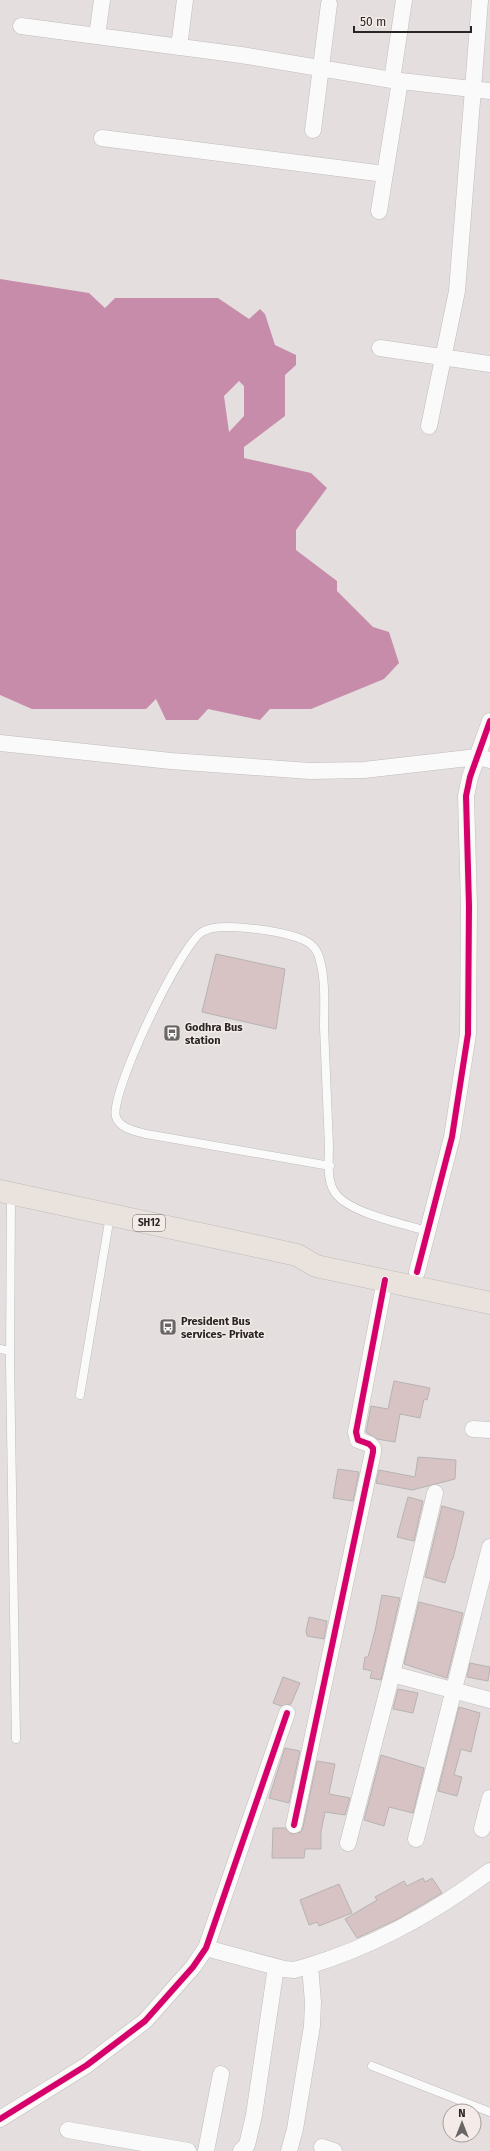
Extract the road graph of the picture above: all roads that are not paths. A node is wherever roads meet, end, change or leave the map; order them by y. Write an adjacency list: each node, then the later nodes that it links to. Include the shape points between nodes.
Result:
1 (102, 0): 7 (street)
2 (185, 0): 8 (street)
3 (404, 0): 10 (street)
4 (480, 0): 11 (street)
5 (329, 4): 9 (street)
6 (21, 26): 7 (street)
7 (97, 36): 8 (street)
8 (180, 47): 9 (street)
9 (321, 68): 10 (street); 13 (street)
10 (396, 80): 11 (street); 15 (street)
11 (473, 89): 12 (street); 18 (street, via 457,291)
12 (490, 91)
13 (313, 130)
14 (102, 138): 15 (street)
15 (385, 174): 16 (street)
16 (379, 211)
17 (380, 348): 18 (street)
18 (444, 357): 19 (street); 20 (street)
19 (490, 364)
20 (429, 426)
21 (490, 721): 23 (street)
22 (0, 743): 23 (street, via 171,761 310,771 364,770)
23 (484, 759): 27 (street, via 470,777 466,796 469,906 468,1034 452,1137)
24 (330, 1166): 24 (lane, via 323,978 319,955 308,942 294,937 225,926 211,927 201,932 192,940 166,982 125,1076 116,1108 116,1118 124,1127 146,1134); 27 (lane, via 330,1182 335,1194 352,1208)
25 (6, 1193): 26 (main road, SH12); 34 (lane)
26 (110, 1215): 28 (main road, SH12); 35 (lane)
27 (427, 1231): 29 (street)
28 (297, 1255): 29 (main road, SH12, via 320,1252); 30 (main road, SH12, via 316,1266)
29 (417, 1272): 31 (main road, SH12)
30 (386, 1280): 32 (main road, SH12); 46 (street, via 356,1432 358,1440 369,1444 373,1452)
31 (490, 1289)
32 (490, 1304)
33 (0, 1349): 34 (lane)
34 (10, 1351): 44 (lane)
35 (80, 1395)
36 (473, 1429): 37 (street)
37 (490, 1430)
38 (435, 1493): 40 (street)
39 (490, 1547): 41 (street)
40 (392, 1674): 41 (street); 49 (street)
41 (454, 1690): 42 (street); 48 (street)
42 (490, 1700)
43 (287, 1714): 51 (street)
44 (16, 1739)
45 (490, 1798): 47 (street)
46 (294, 1825)
47 (482, 1829)
48 (416, 1839)
49 (348, 1843)
50 (490, 1871): 53 (street, via 452,1900 375,1942)
51 (206, 1948): 52 (street); 57 (street, via 193,1967 145,2021 87,2065)
52 (276, 1966): 53 (street, via 294,1970); 62 (street, via 254,2115 247,2145)
53 (310, 1966): 63 (street, via 312,2026)
54 (372, 2066): 56 (lane)
55 (221, 2074): 61 (street)
56 (490, 2112)
57 (0, 2119)
58 (68, 2130): 59 (street)
59 (155, 2148): 60 (street)
60 (188, 2151)
61 (206, 2151)
62 (241, 2151)
63 (289, 2151)

